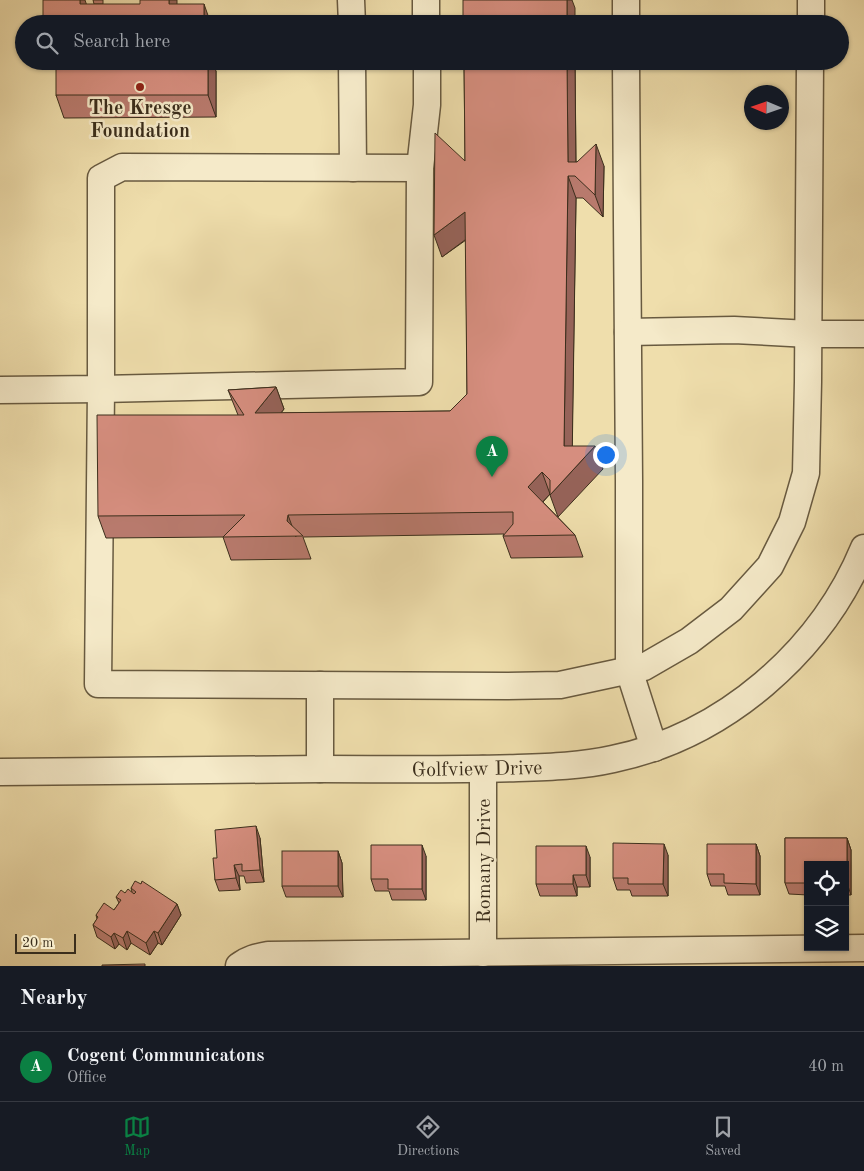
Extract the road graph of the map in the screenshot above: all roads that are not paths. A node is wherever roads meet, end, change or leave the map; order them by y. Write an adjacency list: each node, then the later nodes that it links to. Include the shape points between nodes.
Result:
1 (352, 0): 5 (street)
2 (426, 0): 6 (street)
3 (626, 0): 7 (street)
4 (810, 0): 8 (street)
5 (352, 15)
6 (426, 15)
7 (626, 15)
8 (810, 15)
9 (352, 70): 13 (street)
10 (427, 70): 14 (street)
11 (626, 70): 15 (street)
12 (810, 70): 16 (street)
13 (353, 168): 14 (street); 18 (street, via 122,168 101,178)
14 (420, 168): 18 (street, via 419,382)
15 (628, 332): 16 (street, via 734,330); 21 (street)
16 (809, 334): 17 (street); 21 (street, via 806,473 792,522 770,566 731,610 689,641 644,667)
17 (864, 334)
18 (101, 389): 19 (street); 22 (street, via 98,684)
19 (0, 390)
20 (864, 548): 23 (street, Golfview Drive, via 836,602 808,641 786,664 730,710)
21 (629, 670): 22 (street, via 560,685); 23 (street)
22 (320, 685): 24 (street)
23 (654, 748): 25 (street, Golfview Drive, via 574,766)
24 (320, 769): 25 (street, Golfview Drive); 26 (street, Golfview Drive)
25 (483, 769): 28 (street, Romany Drive)
26 (0, 772)
27 (864, 948): 28 (street)
28 (483, 953): 29 (street, via 268,956 252,958)
29 (239, 966)

